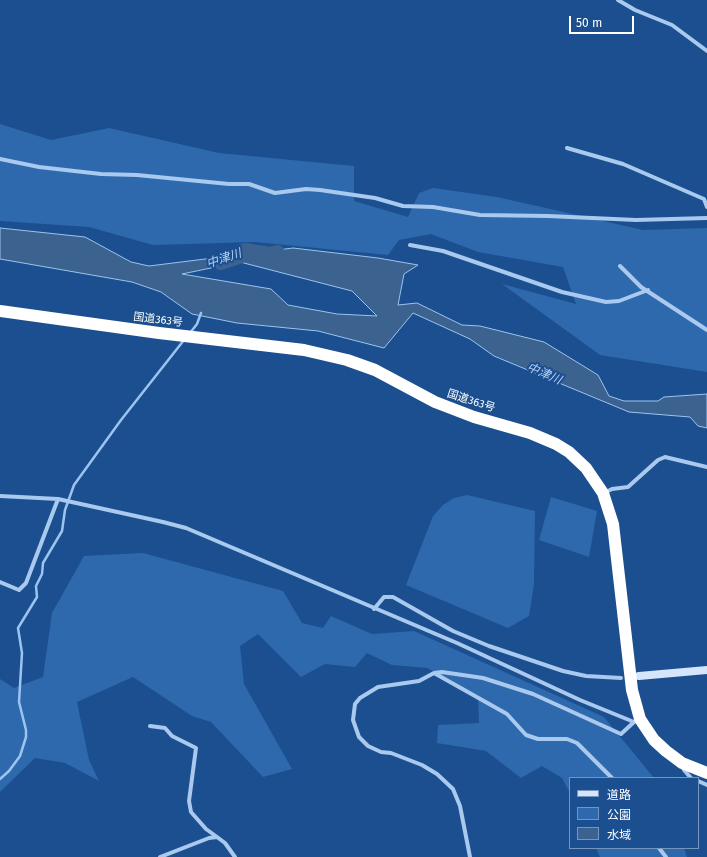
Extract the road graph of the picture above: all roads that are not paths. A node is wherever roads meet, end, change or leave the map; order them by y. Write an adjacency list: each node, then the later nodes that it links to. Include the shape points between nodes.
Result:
1 (618, 0): 2 (street, via 672,25)
2 (707, 51)
3 (567, 148): 5 (street, via 622,164 698,196 704,199)
4 (0, 159): 6 (street, via 39,167 101,174 249,184 275,193 320,190 375,198 403,206 433,207 480,215 636,220)
5 (707, 207)
6 (707, 218)
7 (410, 245): 9 (street, via 443,251 562,292 606,302 619,301)
8 (620, 266): 9 (street)
9 (648, 290): 11 (street)
10 (0, 311): 13 (highway, 国道363号, via 304,350 347,360 375,370 435,402 556,444 579,460)
11 (707, 330)
12 (707, 467): 13 (street, via 665,457 658,460 628,487)
13 (603, 493): 22 (highway, 国道363号, via 614,524)
14 (0, 496): 15 (street)
15 (58, 499): 16 (street, via 26,583 19,590); 17 (street, via 186,528)
16 (0, 582)
17 (374, 609): 21 (street, via 384,597 393,597 453,631 489,646 563,671 586,676); 22 (street, via 457,643 580,700)
18 (707, 670): 20 (street)
19 (434, 673): 22 (street, via 471,675 533,694 621,734); 26 (street, via 507,714 526,735 538,739 567,739 577,743); 32 (street, via 419,681 383,686 366,693 355,704 353,720 359,737 368,746 422,765 437,774 453,789 460,806)
20 (639, 676)
21 (621, 678)
22 (637, 720): 24 (highway, 国道363号, via 654,740)
23 (150, 726): 28 (street, via 165,728 172,736 196,748 189,801 191,812 206,830)
24 (682, 763): 25 (highway, 国道363号); 27 (street)
25 (707, 773)
26 (611, 777)
27 (690, 777)
28 (217, 837): 30 (street); 31 (street)
29 (659, 849): 33 (street)
30 (160, 857)
31 (235, 857)
32 (470, 857)
33 (666, 857)

